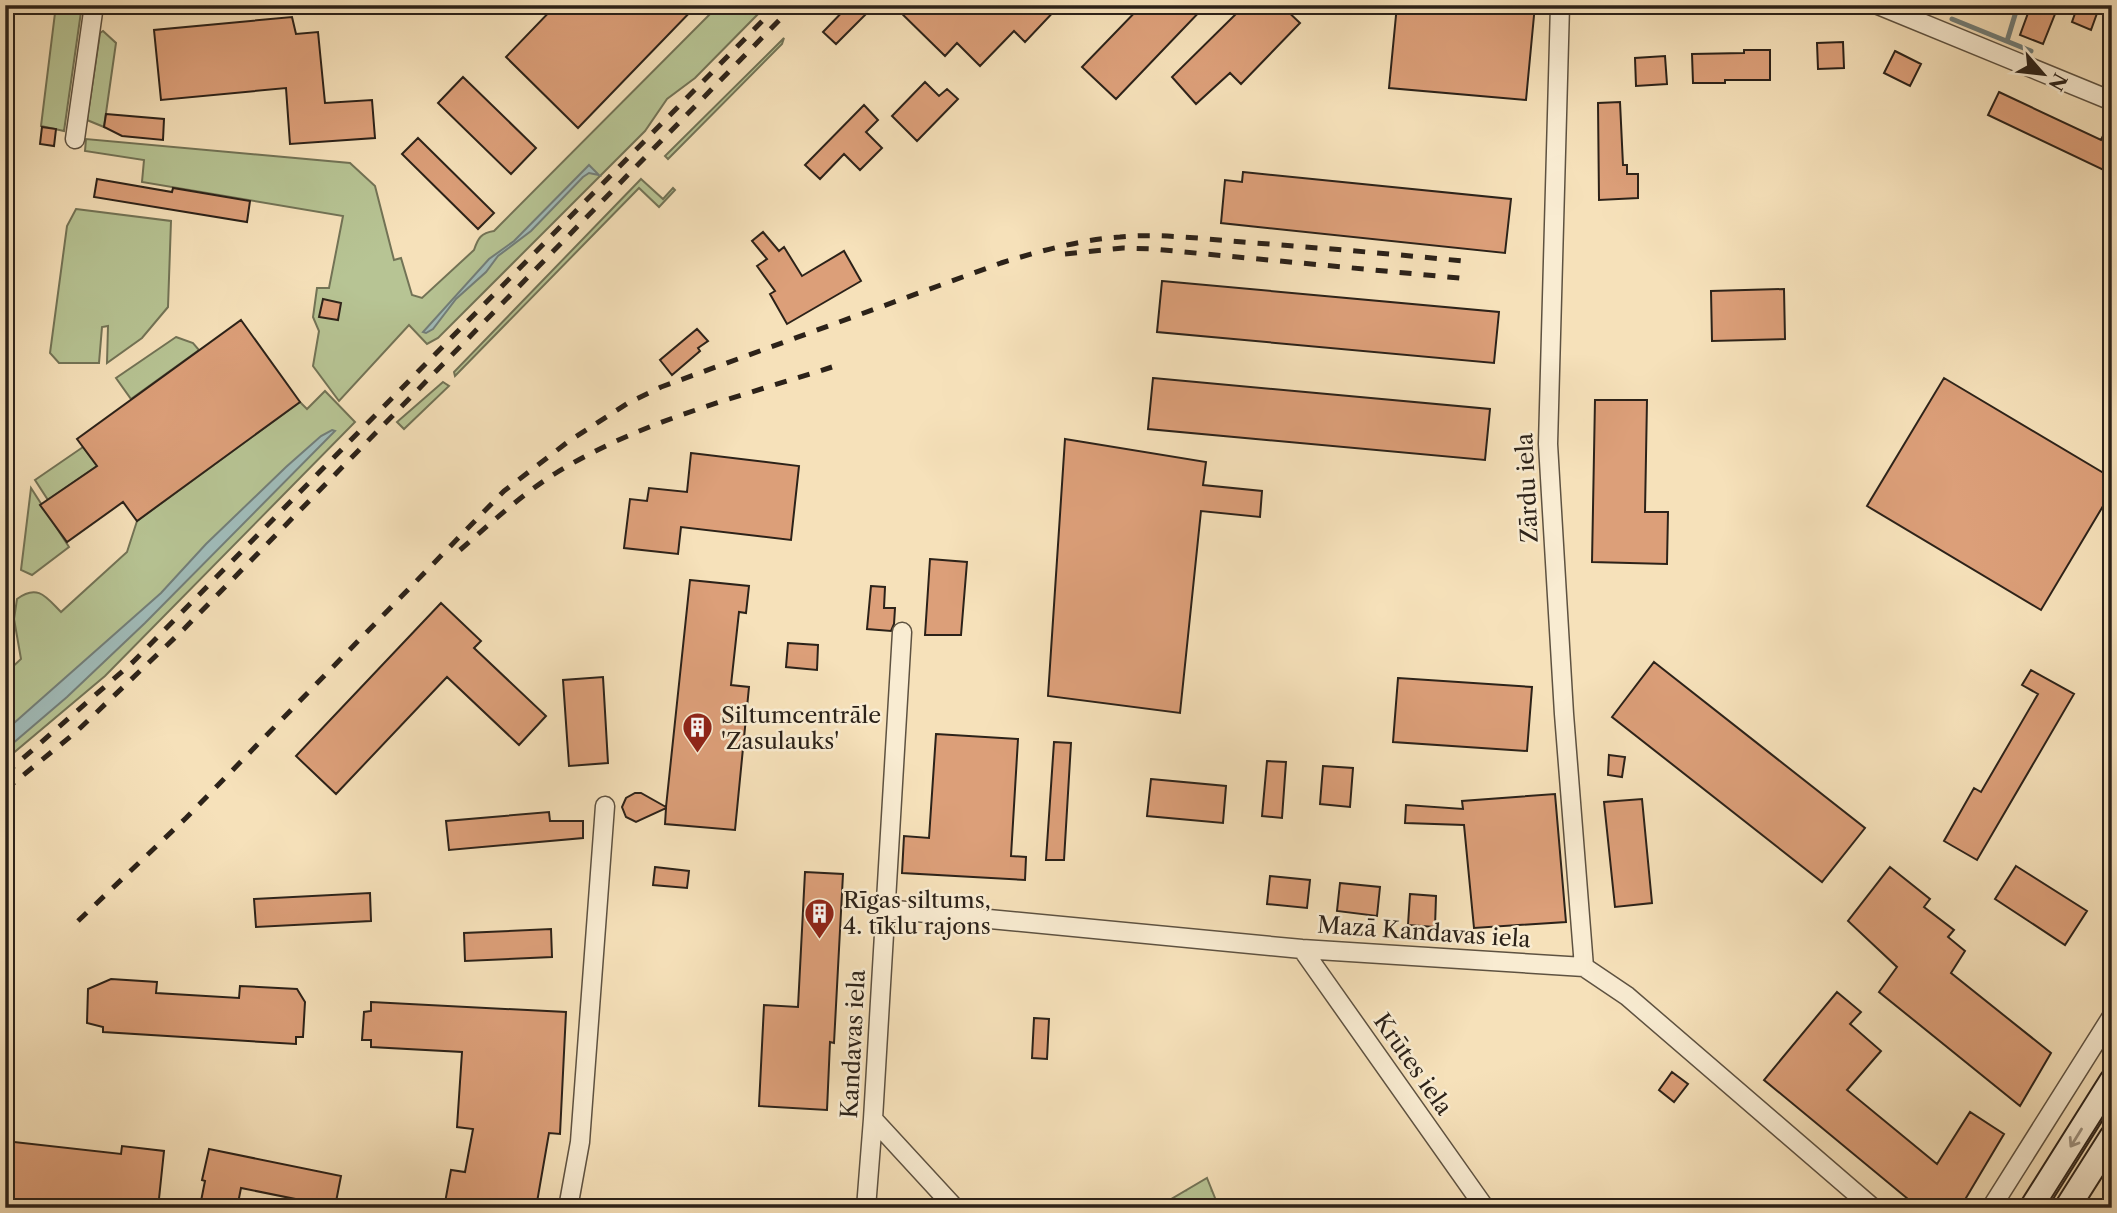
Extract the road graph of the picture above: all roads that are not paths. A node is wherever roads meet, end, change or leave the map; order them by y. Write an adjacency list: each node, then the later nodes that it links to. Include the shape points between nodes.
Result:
1 (94, 5): 5 (street)
2 (1560, 5): 10 (street, Zārdu iela, via 1548,444)
3 (1878, 5): 4 (street)
4 (2112, 101)
5 (75, 139)
6 (902, 632): 8 (street, Kandavas iela)
7 (605, 806): 15 (street, via 580,1142)
8 (885, 909): 9 (street, Mazā Kandavas iela); 13 (street, Kandavas iela)
9 (1302, 949): 10 (street, Mazā Kandavas iela); 18 (street, Krūtes iela)
10 (1584, 967): 19 (street, via 1627,996)
11 (2112, 1016): 20 (street)
12 (2112, 1080): 21 (main road, one-way to 21)
13 (873, 1119): 16 (street, Kandavas iela); 17 (street)
14 (2112, 1137): 22 (main road)
15 (568, 1208)
16 (866, 1208)
17 (955, 1208)
18 (1485, 1208)
19 (1873, 1208)
20 (1991, 1208)
21 (2032, 1208)
22 (2067, 1208)

